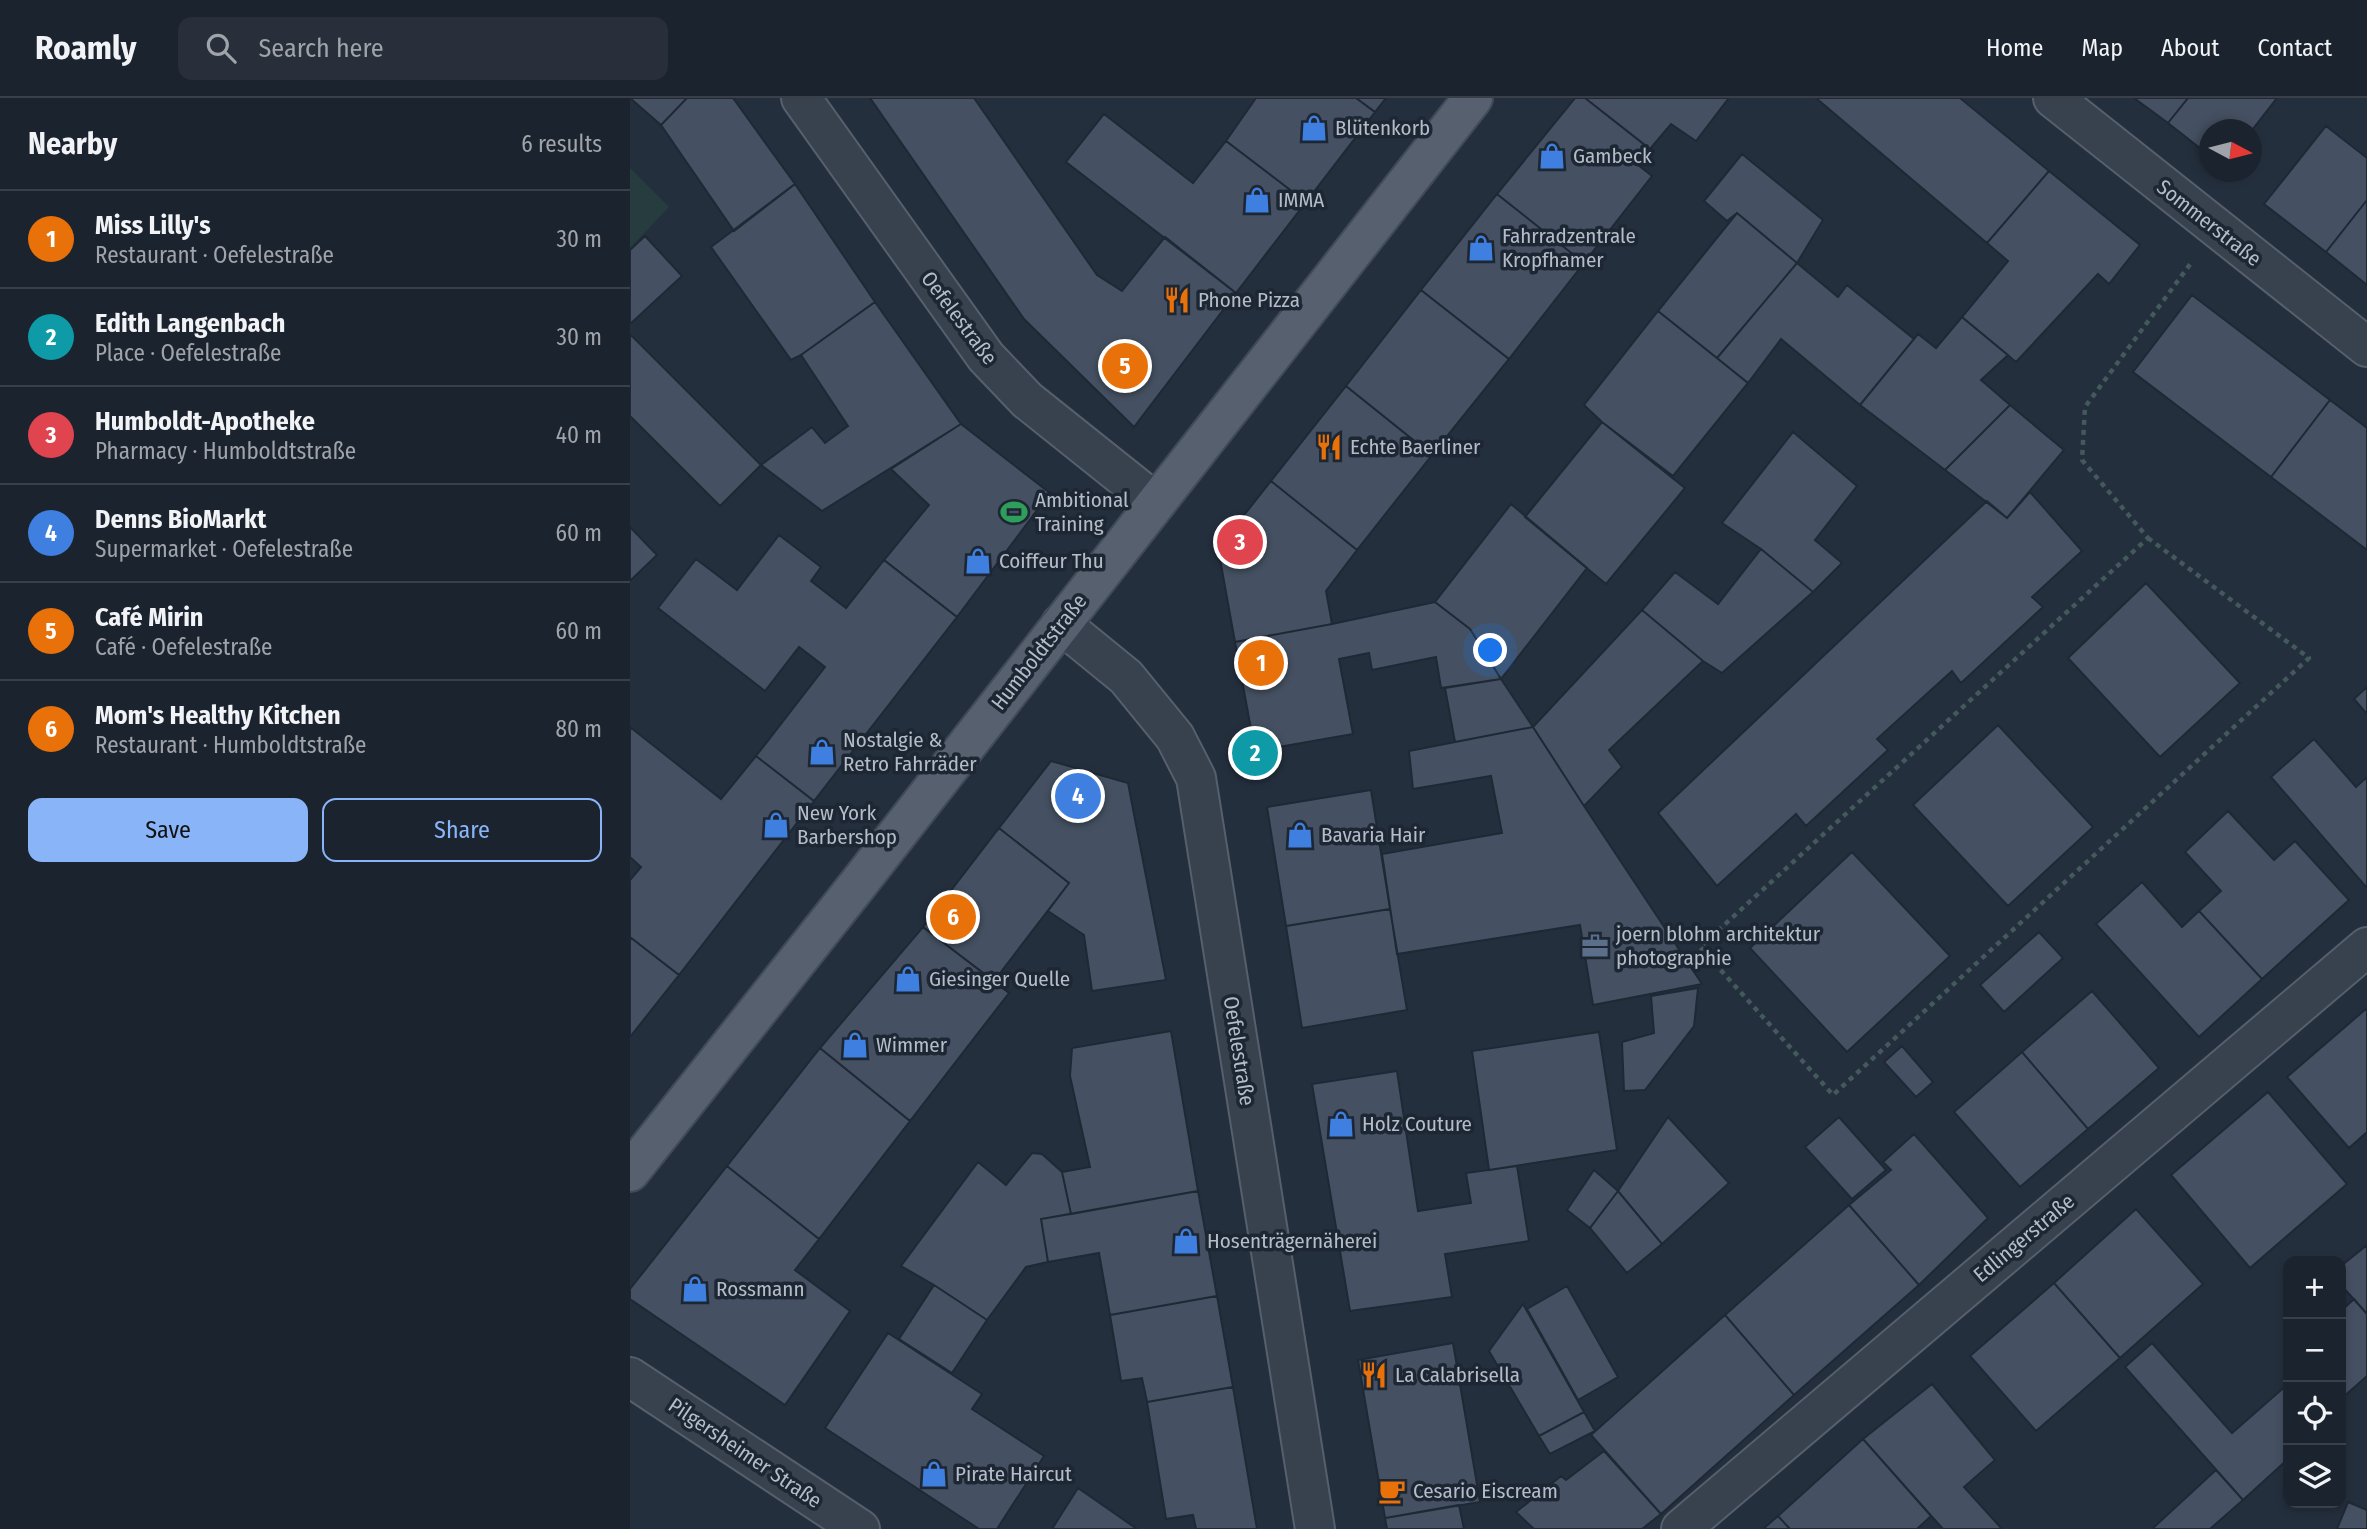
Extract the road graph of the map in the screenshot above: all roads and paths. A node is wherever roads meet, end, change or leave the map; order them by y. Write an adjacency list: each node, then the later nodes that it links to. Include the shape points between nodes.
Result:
1 (801, 98): 6 (street, Oefelestraße, via 986,358 1027,400)
2 (1473, 98): 6 (main road, Humboldtstraße)
3 (2053, 98): 5 (street, Sommerstraße)
4 (2175, 285): 7 (path, via 2085,407 2082,460)
5 (2367, 347)
6 (1156, 503): 8 (main road, Humboldtstraße)
7 (2148, 538): 7 (path, via 1700,947 1833,1095 2309,658)
8 (1061, 624): 10 (main road, Humboldtstraße); 13 (street, Oefelestraße, via 1126,677 1175,737 1196,778)
9 (2367, 947): 14 (street, Edlingerstraße)
10 (630, 1172)
11 (630, 1377): 12 (street, Pilgersheimer Straße)
12 (860, 1529)
13 (1315, 1529)
14 (1681, 1529)

